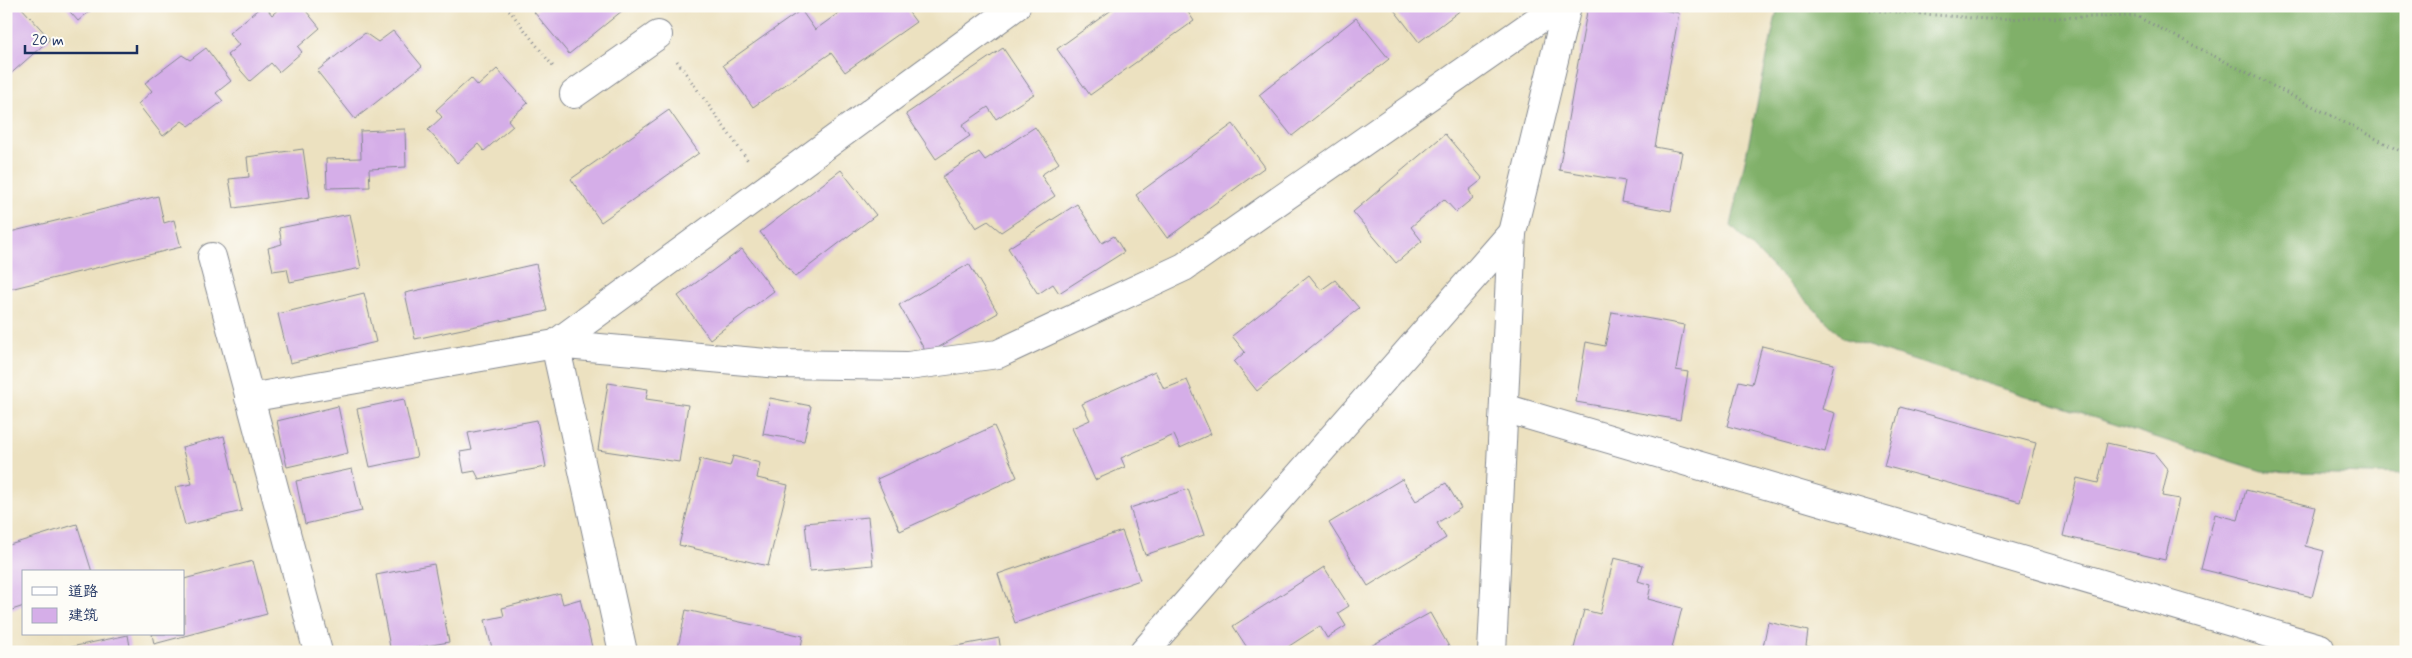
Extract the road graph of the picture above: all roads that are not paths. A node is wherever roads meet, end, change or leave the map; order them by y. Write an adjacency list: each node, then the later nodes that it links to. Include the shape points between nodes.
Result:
1 (1016, 6): 8 (street)
2 (1558, 6): 8 (street, via 1184,266 998,354 908,366 788,364)
3 (1567, 6): 6 (street)
4 (658, 35): 5 (street)
5 (574, 94)
6 (1512, 233): 10 (street); 13 (street)
7 (212, 257): 9 (street)
8 (555, 344): 9 (street); 12 (street)
9 (249, 398): 11 (street)
10 (1504, 408): 14 (street); 15 (street, via 2320,648)
11 (318, 652)
12 (623, 652)
13 (1144, 652)
14 (1492, 652)
15 (2318, 652)

